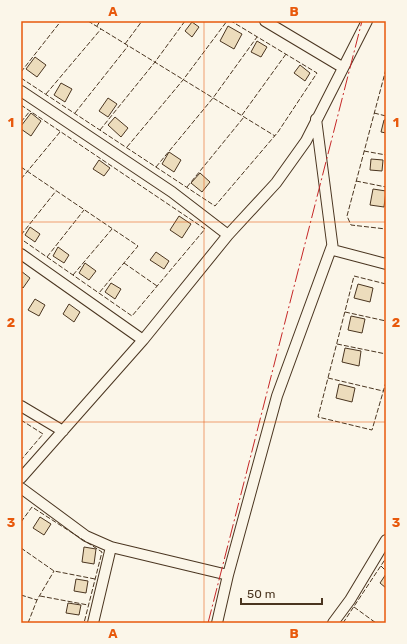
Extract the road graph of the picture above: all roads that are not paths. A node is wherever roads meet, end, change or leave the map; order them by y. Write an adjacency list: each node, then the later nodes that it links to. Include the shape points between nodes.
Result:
1 (265, 21): 3 (street)
2 (367, 21): 3 (street)
3 (342, 67): 5 (street)
4 (21, 91): 6 (street, via 172,192)
5 (316, 119): 6 (street, via 306,141 276,183); 7 (street)
6 (228, 236): 10 (street)
7 (332, 246): 9 (street, via 332,250); 17 (street, via 276,396)
8 (21, 254): 10 (street)
9 (386, 264)
10 (143, 340): 12 (street)
11 (21, 406): 12 (street)
12 (62, 431): 13 (street)
13 (21, 478)
14 (21, 488): 16 (street, via 86,536)
15 (386, 540): 20 (street)
16 (112, 547): 17 (street); 18 (street)
17 (228, 574): 19 (street)
18 (93, 623)
19 (217, 623)
20 (333, 623)

